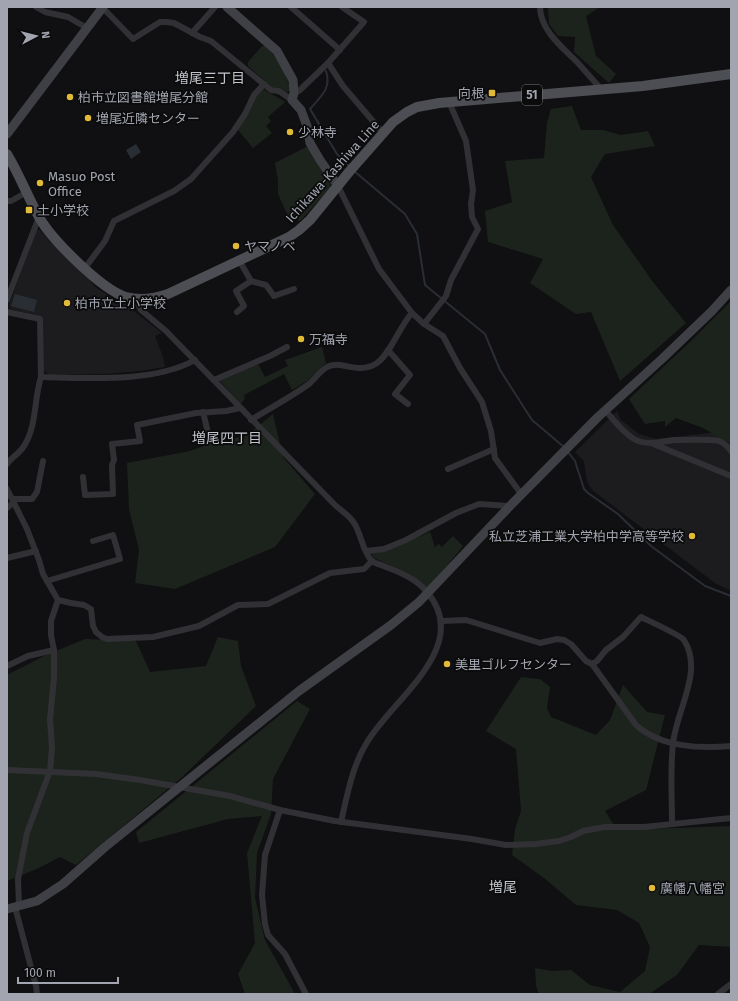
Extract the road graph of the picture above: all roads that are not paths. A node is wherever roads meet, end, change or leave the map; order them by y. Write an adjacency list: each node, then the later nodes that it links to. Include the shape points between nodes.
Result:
1 (36, 7): 8 (street, via 68,18)
2 (103, 7): 8 (street); 9 (street, via 133,40 160,22 174,23)
3 (215, 7): 9 (street)
4 (227, 7): 15 (street, via 277,51 293,80)
5 (291, 7): 10 (street)
6 (342, 7): 10 (street, via 364,22)
7 (540, 7): 14 (street, via 544,24 552,36)
8 (87, 28): 18 (street)
9 (192, 33): 13 (street, via 211,40)
10 (340, 50): 11 (street)
11 (328, 63): 15 (street); 17 (street, via 343,86)
12 (731, 74): 14 (main road, Ichikawa-Kashiwa Line / 51)
13 (264, 84): 15 (street, via 271,90); 25 (street, via 254,95 233,132 191,179 174,191 114,221 105,241)
14 (601, 89): 16 (main road, Ichikawa-Kashiwa Line / 51)
15 (293, 96): 20 (street, via 307,126 310,143)
16 (449, 102): 17 (main road, Ichikawa-Kashiwa Line / 51, via 427,105 407,112); 34 (street, via 466,141 472,190 472,217 478,229 451,280 446,296)
17 (383, 133): 20 (main road, Ichikawa-Kashiwa Line / 51)
18 (7, 134)
19 (7, 154): 21 (main road, Ichikawa-Kashiwa Line / 51)
20 (338, 186): 24 (main road, Ichikawa-Kashiwa Line / 51, via 310,220 290,237); 33 (street, via 379,270)
21 (26, 192): 22 (street); 23 (main road, Ichikawa-Kashiwa Line / 51)
22 (7, 201)
23 (39, 217): 25 (main road, Ichikawa-Kashiwa Line / 51, via 50,235); 30 (street)
24 (239, 260): 26 (street); 29 (main road, Ichikawa-Kashiwa Line / 51, via 168,294 145,300)
25 (85, 268): 29 (main road, Ichikawa-Kashiwa Line / 51, via 107,288)
26 (251, 281): 27 (street, via 266,285 274,296); 32 (street, via 236,291 244,306)
27 (294, 289)
28 (731, 290): 42 (street, via 663,358)
29 (135, 299): 37 (street, via 141,310)
30 (7, 300)
31 (7, 312): 38 (street, via 40,320)
32 (237, 312)
33 (412, 313): 34 (street); 36 (street, via 401,326)
34 (424, 324): 47 (street, via 443,336 482,402 488,417)
35 (287, 347): 39 (street)
36 (388, 350): 40 (street, via 410,375 395,394); 44 (street, via 377,363 366,368 337,365 326,368 308,385)
37 (195, 360): 38 (street, via 178,368 137,375 100,378); 39 (street)
38 (41, 376): 50 (street, via 31,428 24,446)
39 (214, 380): 41 (street)
40 (408, 404)
41 (240, 408): 43 (street); 44 (street)
42 (605, 410): 46 (street, via 624,432 634,439); 55 (street)
43 (203, 412): 45 (street); 53 (street, via 137,425 140,441 112,444 113,494 86,495)
44 (251, 420): 61 (street, via 354,522)
45 (210, 441)
46 (651, 443): 48 (street, via 674,440 718,441); 52 (street)
47 (494, 449): 51 (street); 55 (street, via 495,458)
48 (731, 451)
49 (43, 461): 56 (street, via 37,492 32,498)
50 (7, 464)
51 (448, 469)
52 (731, 476)
53 (83, 477)
54 (7, 489): 56 (street)
55 (522, 495): 57 (street)
56 (14, 500): 58 (street); 60 (street)
57 (510, 506): 61 (street, via 479,504 456,513 406,540 384,549); 65 (street)
58 (7, 508)
59 (93, 541): 64 (street, via 113,536 120,558)
60 (36, 551): 62 (street); 64 (street)
61 (366, 551): 63 (street)
62 (7, 558)
63 (372, 561): 65 (street, via 411,578); 66 (street, via 364,569 330,573 268,604 238,605 199,626 153,637 107,639 96,632 91,609 84,604)
64 (47, 581): 66 (street)
65 (428, 593): 67 (street); 75 (street, via 391,625 299,691)
66 (58, 600): 68 (street, via 51,620)
67 (442, 621): 69 (street, via 466,620 540,643 564,640); 78 (street, via 436,651 423,673 365,744)
68 (54, 650): 70 (street, via 28,656); 74 (street)
69 (592, 664): 71 (street, via 643,732); 71 (street, via 624,637 641,617 683,638 690,652 692,671)
70 (7, 666)
71 (673, 743): 72 (street, via 702,747); 79 (street)
72 (731, 746)
73 (7, 770): 74 (street)
74 (50, 771): 75 (street, via 96,774); 80 (street, via 27,833)
75 (180, 787): 76 (street, via 230,796); 80 (street, via 63,884 37,901)
76 (280, 810): 78 (street); 83 (street, via 265,855 262,895 265,924 268,935 285,954)
77 (731, 818): 79 (street)
78 (341, 822): 79 (street, via 506,845 559,841 594,828 644,827)
79 (672, 823)
80 (14, 907): 82 (street)
81 (731, 984): 84 (street)
82 (37, 994)
83 (306, 994)
84 (718, 994)

